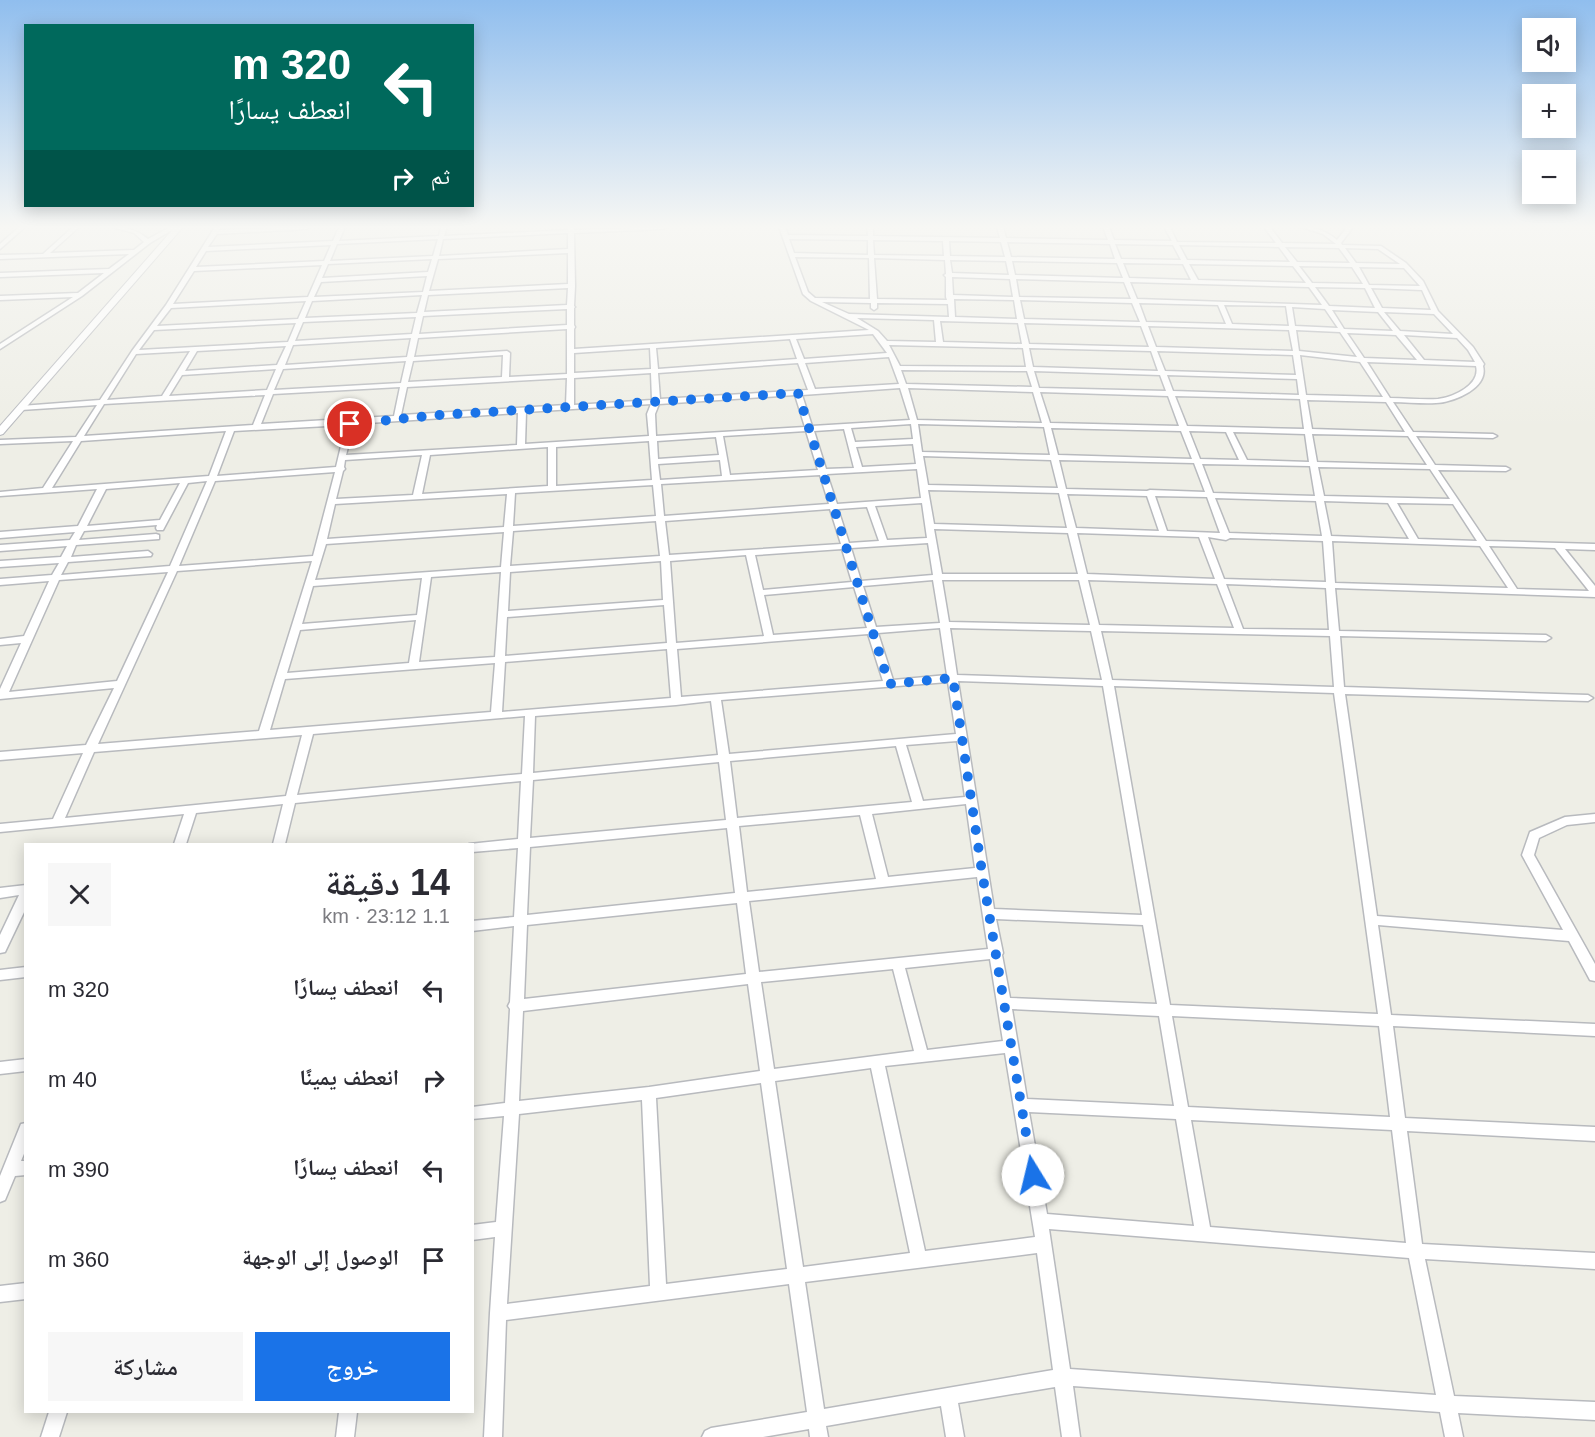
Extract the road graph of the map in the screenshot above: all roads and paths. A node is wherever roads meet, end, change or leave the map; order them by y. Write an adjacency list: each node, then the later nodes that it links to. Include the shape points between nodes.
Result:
1 (120, 294): 94 (main road)
2 (176, 294): 28 (street)
3 (314, 294): 19 (street)
4 (352, 294): 17 (street)
5 (405, 294): 17 (street)
6 (425, 294): 33 (street)
7 (572, 294): 29 (street)
8 (808, 294): 20 (street)
9 (874, 294): 23 (street)
10 (949, 294): 21 (street)
11 (1015, 294): 22 (street)
12 (1133, 294): 24 (street)
13 (1317, 294): 30 (street)
14 (1371, 294): 31 (street)
15 (1428, 294): 32 (street)
16 (80, 295): 18 (street); 56 (street)
17 (351, 297): 19 (street)
18 (4, 298): 25 (street)
19 (312, 299): 28 (street); 38 (street)
20 (813, 300): 23 (street); 34 (street)
21 (950, 300): 22 (street); 23 (street); 37 (street)
22 (1016, 300): 24 (street); 39 (street)
23 (874, 301): 35 (street)
24 (1136, 302): 26 (street); 40 (street)
25 (0, 303)
26 (1220, 303): 27 (street); 43 (street)
27 (1289, 304): 30 (street); 44 (street)
28 (169, 306): 41 (street)
29 (572, 307): 33 (street); 42 (street)
30 (1327, 307): 31 (street); 46 (street)
31 (1380, 310): 32 (street); 48 (street)
32 (1436, 312): 50 (street)
33 (420, 314): 38 (street); 49 (street)
34 (844, 316): 35 (street); 47 (street)
35 (875, 318): 36 (street)
36 (938, 319): 37 (street); 54 (street)
37 (952, 319): 39 (street)
38 (301, 320): 41 (street); 52 (street)
39 (1019, 321): 40 (street); 55 (street)
40 (1145, 324): 43 (street); 58 (street)
41 (152, 327): 61 (street)
42 (572, 327): 45 (street); 60 (street)
43 (1230, 327): 44 (street)
44 (1292, 328): 46 (street); 63 (street)
45 (509, 331): 49 (street); 62 (street)
46 (1342, 331): 48 (street); 66 (street)
47 (876, 332): 51 (street); 53 (street)
48 (1400, 334): 50 (street); 68 (street)
49 (417, 336): 52 (street); 65 (street)
50 (1458, 336): 69 (street)
51 (793, 339): 57 (street); 67 (street)
52 (291, 343): 59 (street); 70 (street)
53 (885, 343): 54 (street); 64 (street)
54 (940, 344): 55 (street)
55 (1025, 346): 58 (street); 73 (street)
56 (0, 347)
57 (653, 347): 60 (street); 74 (street)
58 (1155, 348): 63 (street); 76 (street)
59 (195, 349): 61 (street); 75 (street)
60 (571, 351): 77 (street)
61 (134, 352): 92 (street)
62 (507, 353): 65 (street); 79 (street)
63 (1296, 353): 66 (street); 78 (street)
64 (890, 355): 67 (street); 71 (street)
65 (412, 358): 70 (street); 80 (street)
66 (1361, 360): 68 (street); 91 (street)
67 (802, 362): 74 (street); 85 (street)
68 (1423, 363): 69 (street)
69 (1481, 364): 91 (street, via 1475,384 1450,398)
70 (280, 367): 75 (street); 84 (street)
71 (896, 368): 72 (street); 81 (street)
72 (964, 368): 73 (street); 82 (street)
73 (1030, 369): 76 (street); 83 (street)
74 (654, 371): 77 (street); 90 (street)
75 (180, 373): 88 (street)
76 (1163, 373): 78 (street); 87 (street)
77 (570, 375): 79 (street); 93 (street)
78 (1299, 377): 89 (street)
79 (505, 378): 80 (street)
80 (405, 383): 84 (street); 96 (street)
81 (903, 386): 82 (street); 85 (street); 97 (street)
82 (965, 388): 83 (street)
83 (1037, 390): 87 (street); 99 (street)
84 (271, 391): 88 (street); 100 (street)
85 (812, 392): 86 (street)
86 (798, 393): 90 (street); 104 (street)
87 (1170, 394): 89 (street); 102 (street)
88 (164, 398): 92 (street)
89 (1303, 399): 91 (street); 106 (street)
90 (656, 401): 93 (street); 111 (street, via 651,410)
91 (1389, 401): 109 (street)
92 (102, 402): 94 (street); 112 (street)
93 (570, 406): 95 (street)
94 (21, 408): 107 (main road)
95 (522, 410): 96 (street); 117 (street)
96 (397, 418): 98 (street)
97 (914, 422): 99 (street); 101 (street); 113 (street)
98 (350, 424): 100 (street); 120 (street)
99 (1047, 426): 102 (street); 119 (street)
100 (256, 427): 103 (street)
101 (847, 427): 104 (street); 116 (street)
102 (1184, 428): 105 (street); 123 (street)
103 (231, 429): 112 (street); 132 (street)
104 (808, 429): 108 (street); 131 (street)
105 (1228, 429): 106 (street); 125 (street)
106 (1308, 431): 109 (street); 126 (street)
107 (0, 432)
108 (719, 435): 111 (street); 121 (street)
109 (1412, 435): 110 (street); 127 (street)
110 (1493, 436)
111 (653, 439): 115 (street); 124 (street)
112 (77, 440): 114 (street); 138 (street)
113 (917, 441): 116 (street); 122 (street)
114 (0, 442)
115 (552, 445): 117 (street); 137 (street)
116 (851, 445): 130 (street)
117 (521, 447): 118 (street)
118 (426, 453): 120 (street); 145 (street)
119 (1054, 457): 122 (street); 123 (street); 139 (street)
120 (344, 458): 128 (street)
121 (723, 458): 124 (street); 133 (street)
122 (920, 460): 130 (street); 143 (street)
123 (1196, 460): 125 (street); 144 (street)
124 (654, 462): 135 (street)
125 (1244, 462): 126 (street)
126 (1315, 464): 127 (street); 146 (street)
127 (1432, 467): 129 (street); 149 (street)
128 (341, 469): 132 (street); 148 (street)
129 (1506, 469)
130 (859, 470): 131 (street)
131 (822, 473): 133 (street); 151 (street)
132 (213, 478): 134 (street); 180 (street)
133 (727, 479): 135 (street)
134 (185, 480): 136 (street); 153 (street)
135 (657, 483): 137 (street); 152 (street)
136 (103, 486): 138 (street); 155 (street)
137 (552, 489): 140 (street)
138 (46, 490): 142 (street)
139 (1063, 490): 141 (street); 143 (street); 157 (street)
140 (512, 492): 145 (street); 156 (street)
141 (1150, 492): 144 (street); 158 (street)
142 (0, 494)
143 (925, 494): 150 (street); 154 (street)
144 (1211, 494): 146 (street); 162 (street)
145 (417, 497): 148 (street)
146 (1320, 498): 147 (street); 163 (street)
147 (1391, 500): 149 (street); 166 (street)
148 (332, 502): 165 (street)
149 (1455, 502): 169 (street)
150 (870, 504): 151 (street); 168 (street)
151 (832, 506): 152 (street); 170 (street)
152 (661, 519): 156 (street); 177 (street)
153 (163, 522): 155 (street); 161 (street)
154 (929, 526): 157 (street); 164 (street)
155 (80, 528): 159 (street); 167 (street)
156 (508, 529): 165 (street); 181 (street)
157 (1071, 531): 158 (street); 185 (street)
158 (1164, 534): 160 (street)
159 (0, 535)
160 (1203, 536): 162 (street); 187 (street)
161 (156, 537): 167 (street); 175 (street)
162 (1226, 537): 163 (street)
163 (1327, 539): 166 (street); 191 (street)
164 (930, 540): 168 (street); 184 (street)
165 (322, 542): 176 (street)
166 (1415, 542): 169 (street)
167 (72, 543): 173 (street); 178 (street)
168 (884, 544): 170 (street)
169 (1482, 544): 171 (street); 192 (street)
170 (847, 546): 174 (street); 190 (street)
171 (1558, 546): 172 (street); 194 (street)
172 (1595, 547)
173 (0, 548)
174 (750, 553): 177 (street); 193 (street)
175 (148, 554): 178 (street); 182 (street)
176 (317, 558): 180 (street); 189 (street)
177 (665, 558): 181 (street); 195 (street)
178 (64, 560): 179 (street); 186 (street)
179 (0, 564)
180 (174, 569): 182 (street); 214 (street)
181 (505, 571): 183 (street); 196 (street)
182 (140, 572): 186 (street)
183 (428, 576): 189 (street); 197 (street)
184 (937, 577): 185 (street); 190 (street); 198 (street)
185 (1084, 577): 187 (street); 199 (street)
186 (55, 578): 188 (street); 206 (street)
187 (1219, 581): 191 (street); 201 (street)
188 (0, 582)
189 (311, 583): 200 (street)
190 (858, 585): 193 (street); 202 (street)
191 (1332, 585): 192 (street); 203 (street)
192 (1515, 592): 194 (street)
193 (759, 593): 204 (street)
194 (1595, 593)
195 (668, 602): 196 (street); 208 (street)
196 (503, 614): 209 (street)
197 (422, 617): 200 (street); 210 (street)
198 (945, 625): 199 (street); 202 (street); 212 (street)
199 (1096, 626): 201 (street); 213 (street)
200 (297, 627): 211 (street)
201 (1239, 630): 203 (street)
202 (873, 631): 204 (street); 215 (street)
203 (1336, 633): 205 (street); 216 (street)
204 (769, 638): 208 (street)
205 (1546, 638)
206 (27, 639): 207 (street); 217 (street)
207 (0, 642)
208 (671, 646): 209 (street); 220 (street)
209 (500, 660): 210 (street); 222 (street)
210 (414, 666): 211 (street)
211 (283, 676): 224 (street)
212 (953, 678): 213 (street); 215 (street); 225 (street)
213 (1108, 683): 216 (street); 251 (street)
214 (120, 684): 217 (street); 227 (street)
215 (889, 684): 219 (street)
216 (1338, 690): 218 (street); 252 (street)
217 (1, 696)
218 (1588, 698)
219 (716, 699): 220 (street); 229 (street)
220 (676, 702): 221 (street)
221 (530, 714): 222 (street); 230 (street)
222 (496, 716): 223 (street)
223 (308, 731): 224 (street); 231 (street)
224 (263, 735): 227 (street)
225 (962, 737): 226 (street); 232 (street)
226 (900, 742): 229 (street); 233 (street)
227 (90, 747): 228 (street); 238 (street)
228 (0, 756)
229 (723, 758): 230 (street); 237 (street)
230 (527, 778): 231 (street); 242 (street)
231 (290, 800): 234 (street); 241 (street)
232 (972, 800): 233 (street); 244 (street)
233 (919, 805): 235 (street)
234 (191, 810): 238 (street); 240 (street)
235 (865, 810): 237 (street); 245 (street)
236 (1595, 818): 255 (street, via 1565,821 1534,835 1528,855)
237 (732, 822): 242 (street); 249 (street)
238 (57, 823): 239 (street)
239 (0, 828)
240 (180, 843)
241 (279, 843)
242 (524, 843): 243 (street); 253 (street)
243 (474, 848)
244 (982, 872): 245 (street); 250 (street)
245 (883, 882): 249 (street)
246 (24, 892): 247 (street)
247 (0, 893)
248 (24, 896): 256 (street)
249 (742, 897): 253 (street); 262 (street)
250 (990, 914): 251 (street); 257 (street)
251 (1150, 920): 265 (street)
252 (1371, 920): 255 (street); 266 (street)
253 (520, 921): 254 (street); 264 (street)
254 (474, 926)
255 (1574, 936): 261 (street)
256 (0, 948)
257 (997, 954): 258 (street); 263 (street)
258 (898, 964): 262 (street); 269 (street)
259 (24, 972): 260 (street)
260 (0, 975)
261 (1595, 976)
262 (753, 978): 264 (street); 273 (street)
263 (1005, 1003): 265 (street); 268 (street)
264 (515, 1006): 276 (street)
265 (1166, 1009): 266 (street); 278 (street)
266 (1385, 1019): 267 (street); 279 (street)
267 (1595, 1030)
268 (1012, 1046): 269 (street); 275 (street)
269 (922, 1056): 270 (street)
270 (877, 1061): 273 (street); 291 (street)
271 (24, 1065): 272 (street)
272 (0, 1068)
273 (767, 1077): 274 (street); 293 (street)
274 (649, 1093): 276 (street); 295 (street)
275 (1022, 1105): 278 (street); 285 (street)
276 (512, 1108): 277 (street); 286 (street)
277 (474, 1113)
278 (1183, 1113): 279 (street); 288 (street)
279 (1397, 1122): 281 (street); 290 (street)
280 (24, 1134): 283 (street)
281 (1595, 1134)
282 (24, 1168): 283 (street)
283 (10, 1169): 284 (street)
284 (0, 1195)
285 (1040, 1221): 288 (street); 289 (street)
286 (505, 1228): 287 (street); 297 (street)
287 (474, 1233)
288 (1203, 1234): 290 (street)
289 (1044, 1244): 291 (street); 298 (street)
290 (1415, 1251): 292 (street); 300 (street)
291 (919, 1260): 293 (street)
292 (1595, 1261)
293 (796, 1274): 295 (street); 304 (street)
294 (24, 1291): 296 (street)
295 (658, 1292): 297 (street)
296 (0, 1294)
297 (498, 1313): 307 (street)
298 (1062, 1377): 299 (street); 300 (street); 310 (street)
299 (948, 1397): 304 (street); 309 (street)
300 (1447, 1404): 301 (street); 311 (street)
301 (1595, 1411)
302 (58, 1413): 305 (street)
303 (348, 1413): 306 (street)
304 (818, 1428): 308 (street)
305 (50, 1437)
306 (345, 1437)
307 (493, 1437)
308 (711, 1437)
309 (955, 1437)
310 (1071, 1437)
311 (1454, 1437)

